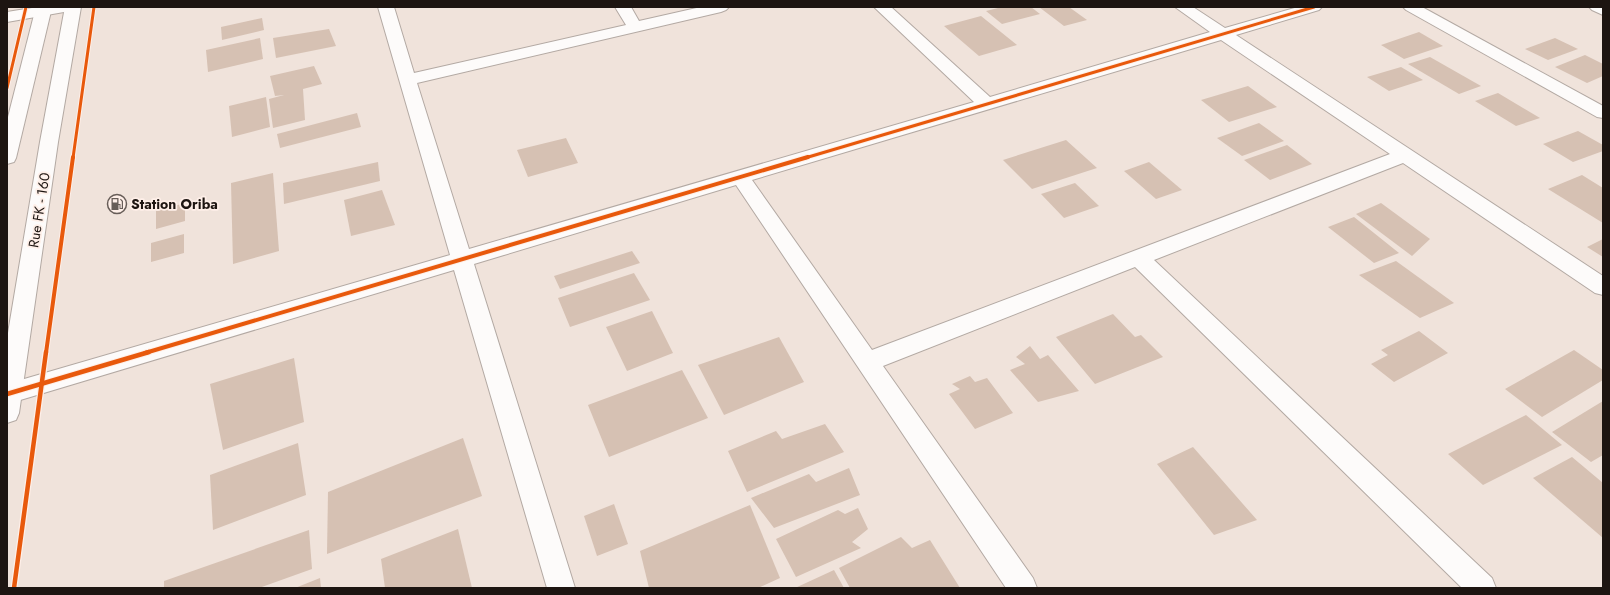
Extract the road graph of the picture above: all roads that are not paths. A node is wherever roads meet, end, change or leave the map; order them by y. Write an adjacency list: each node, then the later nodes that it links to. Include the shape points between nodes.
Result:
1 (64, 7): 11 (street)
2 (73, 7): 26 (street, Rue FK - 160)
3 (386, 7): 16 (street)
4 (623, 7): 14 (street)
5 (721, 7): 14 (street)
6 (882, 7): 17 (street)
7 (1183, 7): 15 (street)
8 (1314, 7): 15 (street)
9 (1411, 7): 18 (street)
10 (1597, 7): 12 (street)
11 (43, 9): 13 (street); 19 (street)
12 (1603, 10)
13 (7, 17)
14 (635, 27): 16 (street)
15 (1223, 34): 17 (street); 20 (street)
16 (408, 80): 23 (street)
17 (987, 104): 21 (street)
18 (1603, 112)
19 (8, 153)
20 (1405, 155): 22 (street); 24 (street)
21 (740, 177): 23 (street); 25 (street)
22 (1138, 257): 25 (street); 30 (street)
23 (462, 259): 26 (street); 28 (street)
24 (1603, 287)
25 (867, 362): 29 (street)
26 (9, 393): 27 (street, Rue FK - 160)
27 (7, 413)
28 (560, 588)
29 (1023, 588)
30 (1482, 588)

